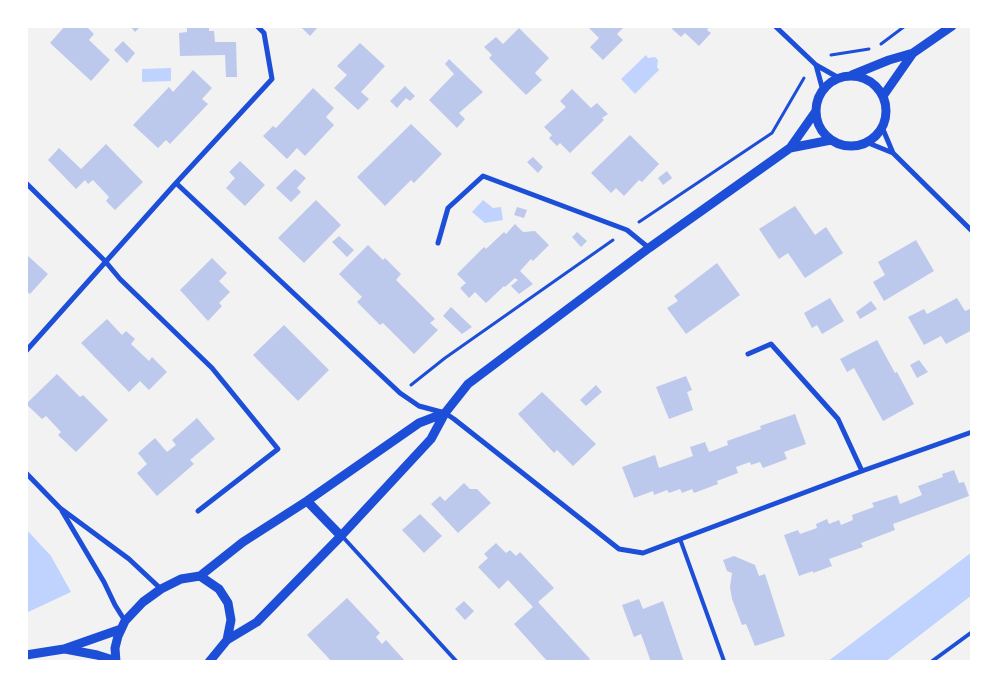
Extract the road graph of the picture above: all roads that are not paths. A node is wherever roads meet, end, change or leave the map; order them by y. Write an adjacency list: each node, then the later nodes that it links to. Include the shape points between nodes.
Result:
1 (257, 26): 17 (street, via 264,33 272,79)
2 (775, 26): 5 (street)
3 (952, 26): 4 (street)
4 (913, 53): 6 (street); 9 (street)
5 (816, 65): 7 (street); 8 (street)
6 (849, 76): 7 (street); 9 (street, via 869,81)
7 (839, 78): 8 (street)
8 (823, 91): 10 (street)
9 (883, 96): 11 (street, via 886,117)
10 (816, 111): 12 (street, via 823,132); 14 (street)
11 (882, 127): 13 (street); 15 (street)
12 (831, 140): 13 (street, via 854,146); 14 (street)
13 (866, 142): 15 (street)
14 (790, 148): 20 (street)
15 (893, 153): 18 (street)
16 (26, 183): 21 (street)
17 (176, 183): 21 (street); 24 (street, via 400,393 419,406)
18 (972, 231)
19 (438, 243): 20 (street, via 448,208 484,176 627,230)
20 (649, 248): 24 (street, via 468,384)
21 (105, 261): 22 (street); 30 (street, via 212,368 278,449)
22 (26, 351)
23 (748, 354): 26 (street, via 771,344 838,418)
24 (444, 413): 28 (street, via 418,423); 31 (street, via 431,439); 32 (street, via 619,549 643,553)
25 (972, 432): 26 (street)
26 (862, 471): 32 (street)
27 (26, 474): 29 (street)
28 (308, 502): 31 (street); 33 (street, via 243,542)
29 (60, 508): 34 (street, via 129,559); 35 (street, via 104,582)
30 (198, 511)
31 (341, 536): 37 (street, via 257,622); 43 (lane)
32 (680, 539): 40 (lane)
33 (200, 576): 34 (street, via 181,579); 37 (street, via 219,589 228,603 232,620)
34 (161, 589): 35 (street, via 142,602)
35 (123, 625): 38 (street); 41 (street, via 115,648)
36 (972, 632): 44 (lane)
37 (227, 640): 42 (street)
38 (64, 649): 39 (street); 41 (street)
39 (26, 655)
40 (724, 661)
41 (116, 662)
42 (210, 662)
43 (457, 662)
44 (931, 662)

